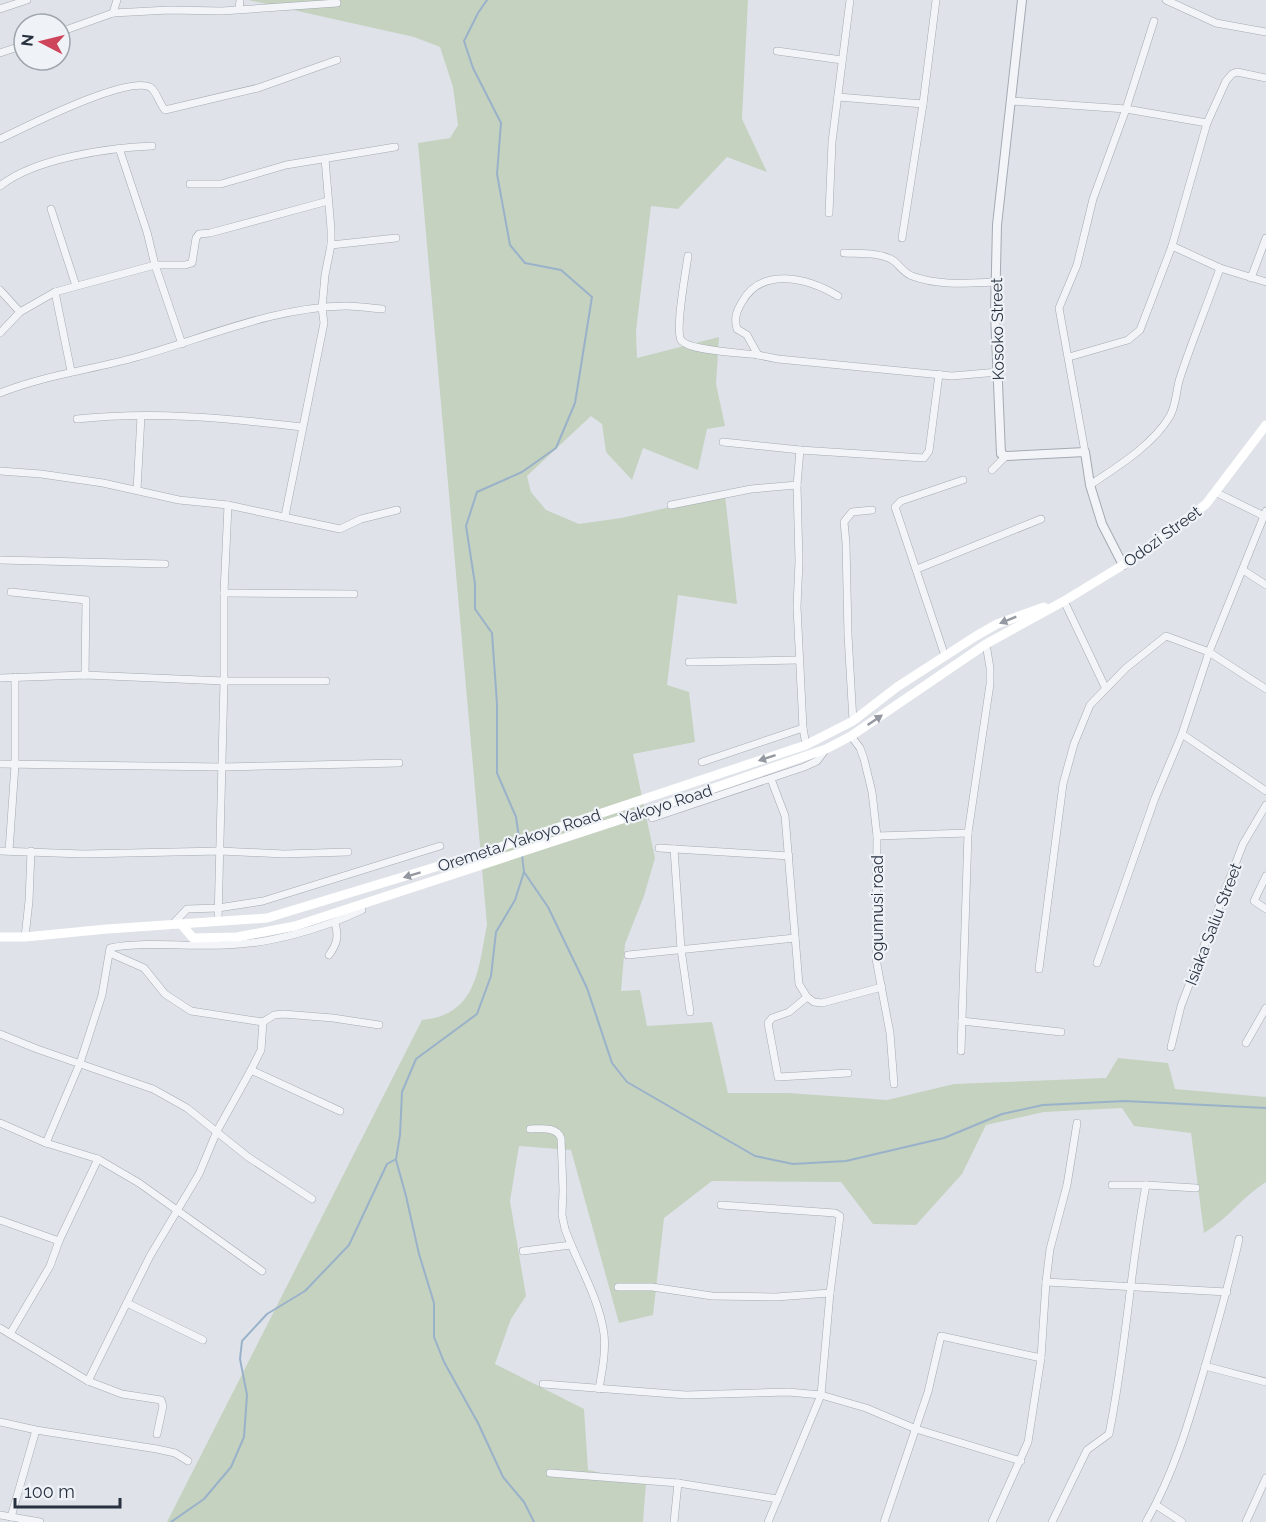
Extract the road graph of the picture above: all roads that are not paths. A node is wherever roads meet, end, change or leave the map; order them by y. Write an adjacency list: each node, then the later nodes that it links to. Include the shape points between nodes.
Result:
1 (27, 0): 9 (street)
2 (117, 0): 11 (street)
3 (240, 0): 10 (street)
4 (850, 0): 17 (street)
5 (936, 0): 21 (street)
6 (1022, 0): 20 (street, Kosoko Street)
7 (1166, 0): 14 (street, via 1216,22)
8 (337, 3): 10 (street)
9 (0, 9)
10 (239, 9): 11 (street)
11 (113, 13): 13 (street)
12 (1154, 21): 22 (street)
13 (72, 28)
14 (1266, 32)
15 (777, 51): 17 (street)
16 (338, 60): 24 (street, via 258,88 165,110 148,86 122,90 86,99)
17 (842, 60): 19 (street)
18 (1266, 78): 23 (street, via 1232,74)
19 (838, 97): 21 (street); 33 (street)
20 (1011, 101): 22 (street); 44 (street, Kosoko Street, via 997,225)
21 (924, 104): 35 (street)
22 (1126, 109): 23 (street); 56 (street, via 1093,199 1077,265 1059,308)
23 (1207, 123): 38 (street)
24 (0, 139)
25 (152, 146): 27 (street)
26 (395, 147): 28 (street)
27 (119, 148): 30 (street, via 60,160 12,177); 41 (street)
28 (325, 159): 29 (street, via 286,165 221,184); 31 (street)
29 (190, 184)
30 (0, 186)
31 (328, 201): 37 (street); 41 (street, via 199,234 192,263)
32 (51, 209): 46 (street)
33 (830, 213)
34 (396, 238): 37 (street)
35 (902, 238)
36 (1266, 238): 43 (street)
37 (331, 245): 50 (street)
38 (1172, 246): 42 (street); 56 (street, via 1140,330 1128,340)
39 (844, 253): 44 (street, via 884,256 910,275 929,281)
40 (688, 256): 55 (street, via 680,326 682,342 693,347)
41 (155, 265): 46 (street); 54 (street)
42 (1220, 268): 43 (street); 73 (street, via 1170,416 1130,458)
43 (1251, 278): 45 (street)
44 (996, 282): 58 (street, Kosoko Street)
45 (1266, 282)
46 (76, 286): 48 (street)
47 (0, 290): 52 (street)
48 (56, 292): 52 (street); 57 (street)
49 (838, 296): 55 (street, via 813,284 779,278 754,286 736,312 735,322)
50 (321, 308): 51 (street); 54 (street, via 264,319); 64 (street, via 324,324 319,356)
51 (382, 309)
52 (20, 312): 53 (street)
53 (0, 333)
54 (182, 344): 57 (street)
55 (758, 355): 59 (street)
56 (1069, 357): 67 (street)
57 (71, 371): 60 (street)
58 (998, 372): 59 (street); 68 (street, Kosoko Street, via 1001,454)
59 (939, 374): 66 (street, via 930,451 924,458)
60 (0, 393)
61 (141, 416): 62 (street); 64 (street, via 229,418); 74 (street)
62 (76, 419)
63 (1266, 426): 75 (main road, Odozi Street)
64 (302, 427): 81 (street)
65 (723, 442): 66 (street)
66 (800, 450): 72 (street)
67 (1085, 452): 68 (street); 73 (street)
68 (1006, 456): 69 (street)
69 (992, 470)
70 (0, 471): 74 (street)
71 (963, 480): 86 (street, via 901,501 895,507)
72 (797, 485): 76 (street, via 751,489); 96 (street)
73 (1090, 485): 85 (street, via 1102,524)
74 (137, 490): 77 (street)
75 (1215, 492): 80 (street); 85 (main road, Odozi Street, via 1199,510)
76 (670, 505)
77 (228, 506): 81 (street); 90 (street)
78 (397, 510): 81 (street, via 340,529)
79 (872, 510): 105 (street, via 852,512 844,522)
80 (1265, 514): 87 (street)
81 (285, 516)
82 (1041, 519): 86 (street)
83 (0, 560): 84 (street)
84 (165, 564)
85 (1123, 566): 92 (main road, Odozi Street)
86 (917, 569): 95 (street)
87 (1243, 570): 88 (street); 94 (street)
88 (1266, 585)
89 (11, 592): 98 (street, via 86,600)
90 (224, 593): 91 (street); 101 (street)
91 (354, 594)
92 (1064, 602): 93 (main road, Yakoyo Road); 95 (main road, Oremeta/Yakoyo Road, one-way to 95, via 997,624); 103 (street)
93 (986, 644): 108 (main road, Yakoyo Road, one-way to 93); 120 (street, via 990,684)
94 (1209, 652): 103 (street, via 1166,636); 104 (street); 107 (street)
95 (945, 656): 105 (main road, Oremeta/Yakoyo Road)
96 (799, 660): 97 (street); 106 (street)
97 (689, 662)
98 (85, 675): 100 (street); 101 (street)
99 (0, 678): 100 (street)
100 (15, 678): 114 (street)
101 (224, 681): 102 (street); 115 (street)
102 (326, 681)
103 (1105, 687): 146 (street, via 1090,705 1063,784)
104 (1266, 689)
105 (853, 721): 109 (main road, Oremeta/Yakoyo Road)
106 (802, 728): 109 (street); 111 (street)
107 (1182, 734): 117 (street); 145 (street, via 1155,798)
108 (851, 736): 110 (main road, Yakoyo Road); 121 (street, ogunnusi road, via 864,759)
109 (806, 745): 135 (main road, Oremeta/Yakoyo Road, one-way to 135, via 485,852 267,918)
110 (826, 750): 116 (street, via 817,761); 137 (main road, Yakoyo Road, via 295,926 237,937 194,938)
111 (702, 762)
112 (399, 763): 115 (street)
113 (0, 765): 114 (street)
114 (15, 765): 115 (street); 126 (street)
115 (222, 767): 128 (street)
116 (771, 779): 119 (street); 130 (street, via 785,816)
117 (1266, 791)
118 (1266, 805): 157 (street, Isiaka Saliu Street, via 1243,844 1181,1006)
119 (652, 818)
120 (968, 833): 121 (street); 151 (street)
121 (877, 836): 147 (street, ogunnusi road, via 876,959)
122 (440, 846): 132 (street, via 263,901)
123 (658, 848): 124 (street)
124 (674, 849): 130 (street); 141 (street)
125 (0, 851): 126 (street)
126 (9, 851): 127 (street)
127 (31, 851): 128 (street); 139 (street)
128 (220, 851): 129 (street); 132 (street)
129 (348, 852)
130 (789, 856): 140 (street)
131 (1266, 876): 133 (street, via 1254,901)
132 (218, 908): 135 (street); 137 (street, via 188,909)
133 (1266, 909)
134 (362, 910): 136 (street)
135 (218, 921): 137 (main road, Oremeta/Yakoyo Road)
136 (335, 923): 142 (street, via 246,943 112,948); 143 (street, via 338,934)
137 (177, 925): 139 (main road, Oremeta/Yakoyo Road)
138 (0, 937): 139 (main road, Oremeta/Yakoyo Road)
139 (25, 937)
140 (795, 938): 141 (street); 148 (street, via 799,984)
141 (681, 949): 144 (street); 149 (street)
142 (110, 952): 152 (street, via 144,968 165,994 191,1011); 159 (street, via 102,995)
143 (329, 955)
144 (628, 955)
145 (1097, 963)
146 (1039, 969)
147 (882, 987): 148 (street, via 822,1003); 162 (street, ogunnusi road)
148 (807, 997): 161 (street, via 768,1023 778,1077)
149 (690, 1012)
150 (1265, 1012): 156 (street)
151 (962, 1021): 154 (street); 158 (street)
152 (263, 1022): 153 (street, via 283,1014); 160 (street, via 261,1050)
153 (379, 1025)
154 (1061, 1032)
155 (0, 1034): 159 (street)
156 (1246, 1043)
157 (1171, 1047)
158 (961, 1051)
159 (80, 1063): 167 (street, via 153,1089 188,1108); 168 (street)
160 (251, 1070): 163 (street); 167 (street)
161 (848, 1073)
162 (894, 1084)
163 (340, 1111)
164 (0, 1123): 168 (street)
165 (1077, 1123): 182 (street)
166 (530, 1129): 179 (street, via 554,1129 561,1138 562,1215)
167 (217, 1131): 173 (street, via 248,1157); 175 (street, via 199,1174)
168 (46, 1143): 169 (street)
169 (98, 1159): 175 (street); 178 (street)
170 (1112, 1185): 171 (street)
171 (1146, 1185): 172 (street); 184 (street)
172 (1196, 1188)
173 (312, 1199)
174 (721, 1206): 186 (street, via 840,1216)
175 (177, 1209): 181 (street); 187 (street)
176 (0, 1220): 178 (street)
177 (1239, 1239): 185 (street)
178 (59, 1241): 189 (street, via 50,1266)
179 (571, 1245): 180 (street); 196 (street, via 600,1314 604,1334)
180 (523, 1251)
181 (262, 1271)
182 (1046, 1282): 184 (street); 191 (street)
183 (618, 1287): 186 (street, via 652,1287 712,1296)
184 (1132, 1288): 185 (street); 216 (street, via 1109,1434 1087,1450)
185 (1227, 1292): 192 (street)
186 (830, 1293): 197 (street)
187 (127, 1303): 190 (street); 193 (street)
188 (0, 1328): 189 (street)
189 (10, 1335): 193 (street)
190 (204, 1340)
191 (1041, 1358): 199 (street, via 941,1336); 203 (street, via 1028,1442)
192 (1205, 1366): 194 (street); 208 (street, via 1184,1439)
193 (88, 1381): 201 (street, via 122,1394 161,1401)
194 (1266, 1382)
195 (543, 1384): 196 (street)
196 (599, 1389): 197 (street, via 686,1395)
197 (821, 1395): 199 (street); 207 (street)
198 (0, 1422): 200 (street)
199 (916, 1429): 203 (street); 214 (street)
200 (36, 1430): 202 (street, via 157,1449 176,1453); 210 (street)
201 (157, 1434)
202 (188, 1461)
203 (1021, 1461): 215 (street)
204 (550, 1473): 206 (street)
205 (1266, 1478): 219 (street)
206 (678, 1484): 207 (street); 212 (street)
207 (778, 1498): 213 (street)
208 (1156, 1506): 217 (street); 218 (street)
209 (0, 1515): 210 (street)
210 (11, 1517): 211 (street)
211 (40, 1522)
212 (674, 1522)
213 (768, 1522)
214 (884, 1522)
215 (992, 1522)
216 (1052, 1522)
217 (1146, 1522)
218 (1182, 1522)
219 (1246, 1522)

